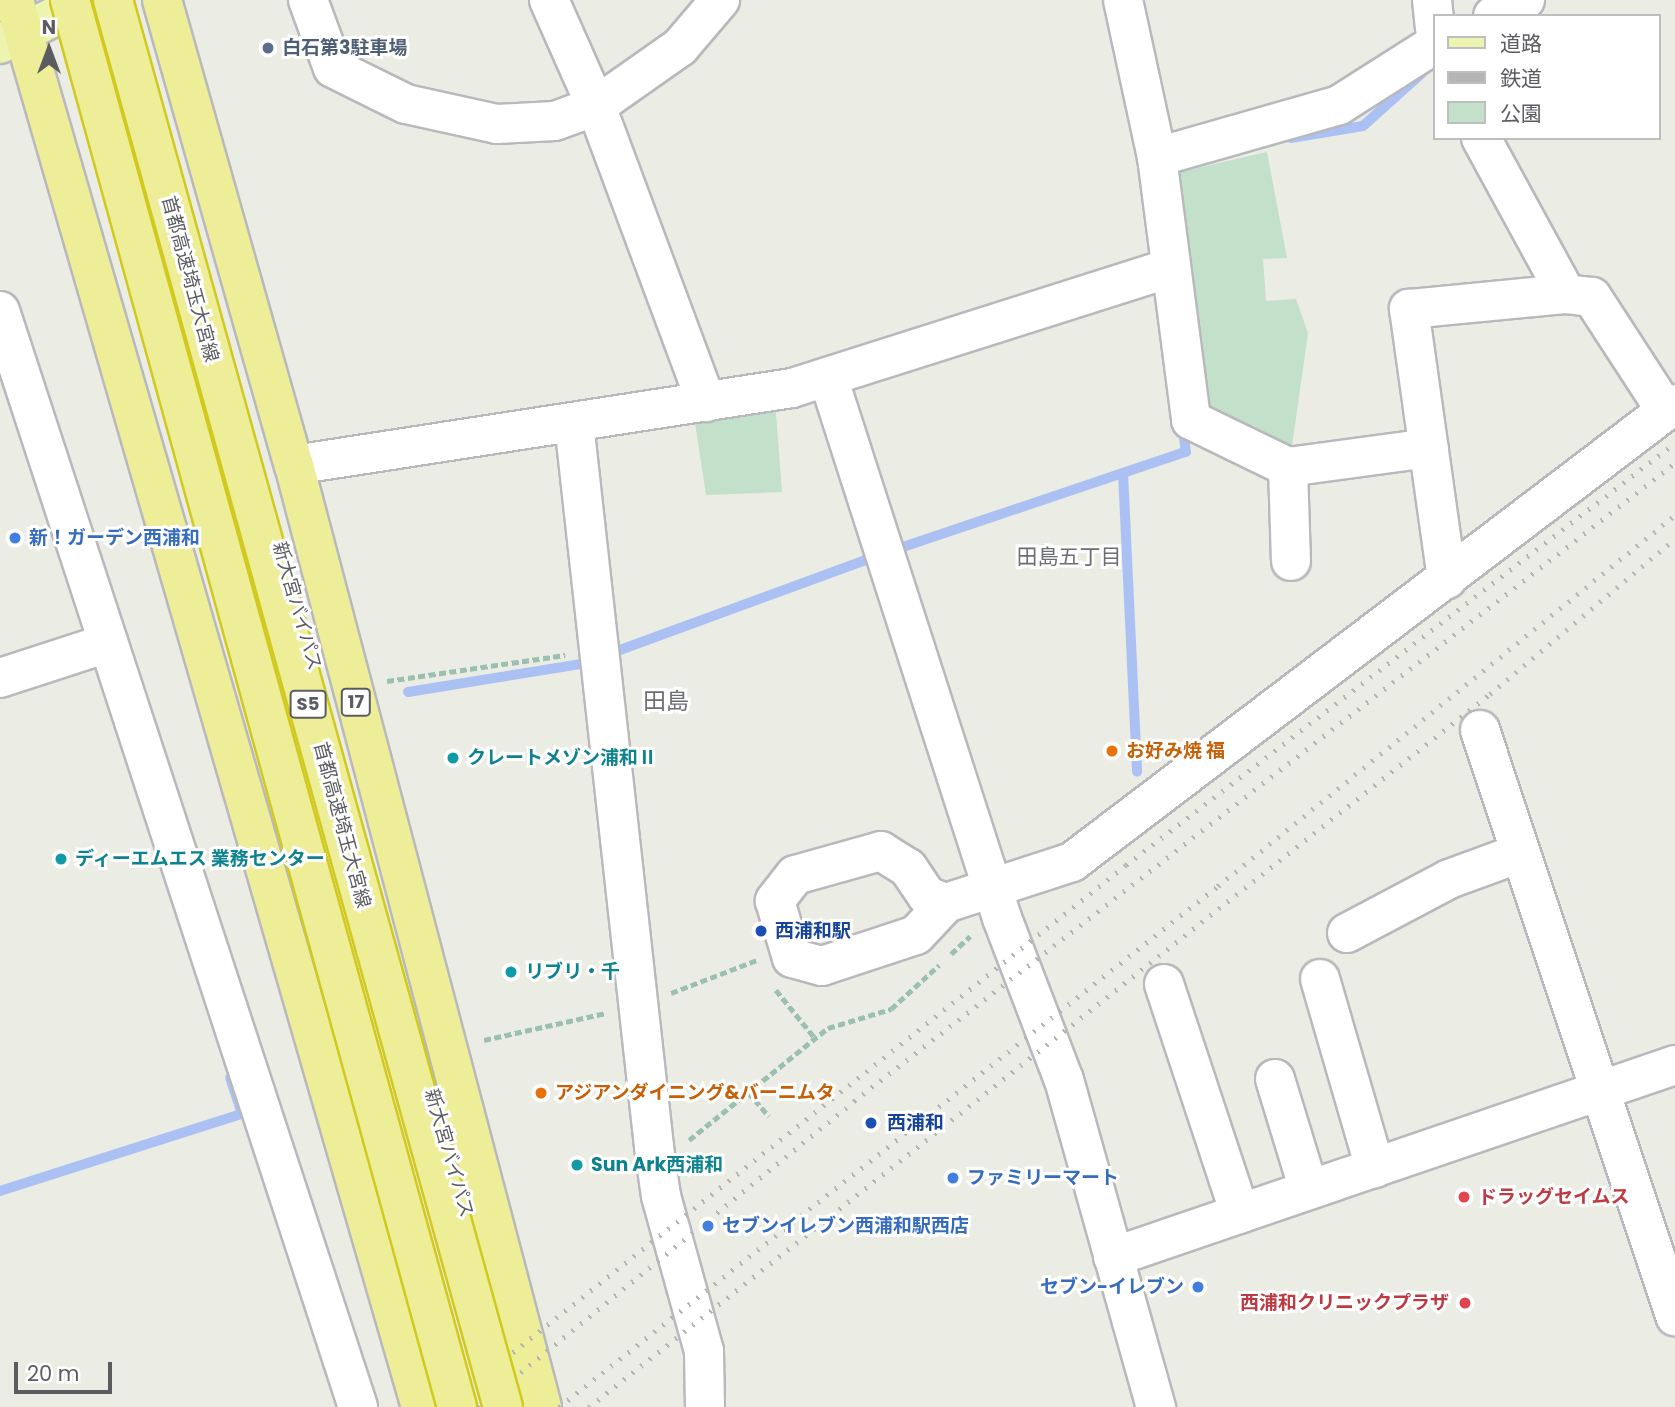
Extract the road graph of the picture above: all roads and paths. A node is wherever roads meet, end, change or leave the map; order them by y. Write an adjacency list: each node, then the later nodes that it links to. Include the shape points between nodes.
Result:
1 (69, 0): 60 (highway, S5, bridge)
2 (87, 0): 12 (main road)
3 (113, 0): 61 (highway, 首都高速埼玉大宮線 / S5, bridge)
4 (162, 0): 27 (highway, 17)
5 (308, 0): 15 (street, via 334,68 407,104 498,124 555,121)
6 (550, 0): 15 (street)
7 (720, 0): 15 (street, via 680,47)
8 (1123, 0): 18 (street)
9 (1432, 0): 13 (street)
10 (1525, 0): 11 (street)
11 (1497, 14)
12 (12, 25): 58 (highway)
13 (1434, 44): 18 (street, via 1339,105)
14 (153, 89): 62 (highway, 新大宮バイパス / 17)
15 (596, 106): 23 (street)
16 (86, 117): 59 (highway)
17 (1482, 140): 20 (street)
18 (1157, 157): 19 (street)
19 (1170, 268): 22 (street); 28 (street, via 1191,421)
20 (1566, 294): 24 (street, via 1592,297); 26 (street, via 1409,309)
21 (0, 311): 32 (street)
22 (828, 377): 23 (street); 37 (street)
23 (706, 402): 25 (street)
24 (1670, 408): 30 (street)
25 (573, 423): 27 (street); 31 (street)
26 (1429, 448): 28 (street); 30 (street)
27 (294, 465): 63 (highway, 17)
28 (1288, 467): 29 (street)
29 (1292, 561)
30 (1447, 579): 37 (street, via 1073,862)
31 (597, 642): 34 (path, via 577,653); 44 (street)
32 (107, 643): 33 (street); 57 (street)
33 (0, 678)
34 (386, 681)
35 (1480, 730): 36 (street)
36 (1520, 853): 40 (street, via 1449,879); 49 (street)
37 (992, 889): 38 (street); 55 (street, via 1064,1080)
38 (946, 903)
39 (974, 933): 48 (path, via 891,1009 828,1028)
40 (1347, 933)
41 (761, 958): 44 (path)
42 (1320, 979): 52 (street)
43 (1164, 984): 54 (street)
44 (637, 1006): 45 (path); 51 (street)
45 (484, 1040)
46 (1675, 1065): 49 (street)
47 (1275, 1079): 53 (street)
48 (748, 1092): 50 (path); 51 (path, via 685,1143)
49 (1598, 1092): 52 (street); 56 (street)
50 (769, 1116)
51 (654, 1147): 64 (street, via 661,1196 704,1351)
52 (1374, 1168): 53 (street)
53 (1309, 1191): 54 (street)
54 (1240, 1214): 55 (street)
55 (1113, 1257): 65 (street)
56 (1675, 1316)
57 (358, 1407)
58 (421, 1407)
59 (445, 1407)
60 (457, 1407)
61 (503, 1407)
62 (519, 1407)
63 (542, 1407)
64 (705, 1407)
65 (1156, 1407)

